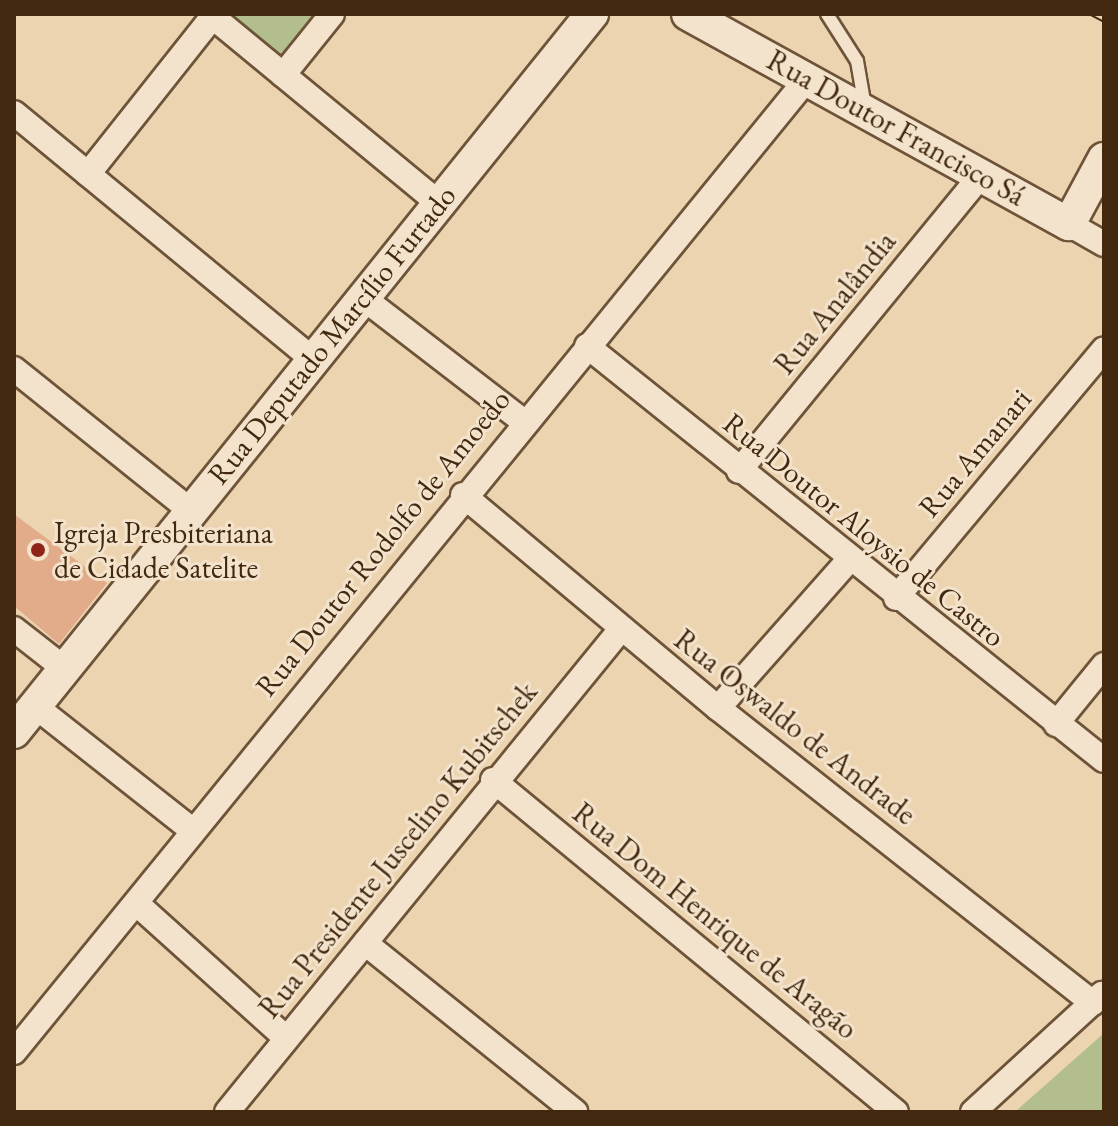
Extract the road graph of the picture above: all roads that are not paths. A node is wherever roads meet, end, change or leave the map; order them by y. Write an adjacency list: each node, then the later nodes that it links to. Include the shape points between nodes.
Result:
1 (332, 14): 6 (street)
2 (592, 14): 13 (street, Rua Deputado Marcílio Furtado)
3 (688, 14): 7 (street, Rua Doutor Francisco Sá)
4 (827, 14): 8 (lane, via 857,61)
5 (214, 15): 6 (street); 11 (street)
6 (283, 75): 13 (street)
7 (807, 79): 8 (street, Rua Doutor Francisco Sá); 17 (street, Rua Doutor Rodolfo de Amoedo)
8 (865, 110): 12 (street, Rua Doutor Francisco Sá)
9 (14, 113): 11 (street)
10 (1104, 159): 14 (street)
11 (88, 174): 19 (street)
12 (981, 175): 14 (street, Rua Doutor Francisco Sá); 22 (street, Rua Analândia)
13 (439, 203): 16 (street, Rua Deputado Marcílio Furtado)
14 (1069, 224): 15 (street, Rua Doutor Francisco Sá)
15 (1104, 244)
16 (362, 297): 19 (street, Rua Deputado Marcílio Furtado); 21 (street)
17 (587, 346): 21 (street, Rua Doutor Rodolfo de Amoedo); 22 (street, Rua Doutor Aloysio de Castro)
18 (1104, 349): 26 (street, Rua Amanari)
19 (312, 359): 24 (street, Rua Deputado Marcílio Furtado)
20 (14, 369): 24 (street)
21 (523, 421): 23 (street, Rua Doutor Rodolfo de Amoedo)
22 (739, 471): 25 (street, Rua Doutor Aloysio de Castro)
23 (463, 495): 28 (street, Rua Oswaldo de Andrade); 37 (street, Rua Doutor Rodolfo de Amoedo)
24 (190, 510): 30 (street, Rua Deputado Marcílio Furtado)
25 (849, 560): 26 (street, Rua Doutor Aloysio de Castro); 32 (street)
26 (896, 598): 33 (street, Rua Doutor Aloysio de Castro)
27 (14, 629): 30 (street)
28 (621, 629): 32 (street, Rua Oswaldo de Andrade); 36 (street, Rua Presidente Juscelino Kubitschek)
29 (1104, 665): 33 (street)
30 (65, 669): 31 (street, Rua Deputado Marcílio Furtado)
31 (35, 706): 34 (street, Rua Deputado Marcílio Furtado); 37 (street)
32 (718, 708): 40 (street, Rua Oswaldo de Andrade)
33 (1056, 724): 35 (street, Rua Doutor Aloysio de Castro)
34 (14, 732)
35 (1104, 760)
36 (493, 780): 39 (street, Rua Presidente Juscelino Kubitschek); 45 (street, Rua Dom Henrique de Aragão)
37 (191, 829): 38 (street, Rua Doutor Rodolfo de Amoedo)
38 (136, 903): 41 (street); 42 (street, Rua Doutor Rodolfo de Amoedo)
39 (365, 943): 41 (street, Rua Presidente Juscelino Kubitschek); 44 (street)
40 (1098, 998): 46 (street)
41 (286, 1038): 43 (street, Rua Presidente Juscelino Kubitschek)
42 (14, 1052)
43 (238, 1108)
44 (575, 1112)
45 (896, 1112)
46 (973, 1112)

